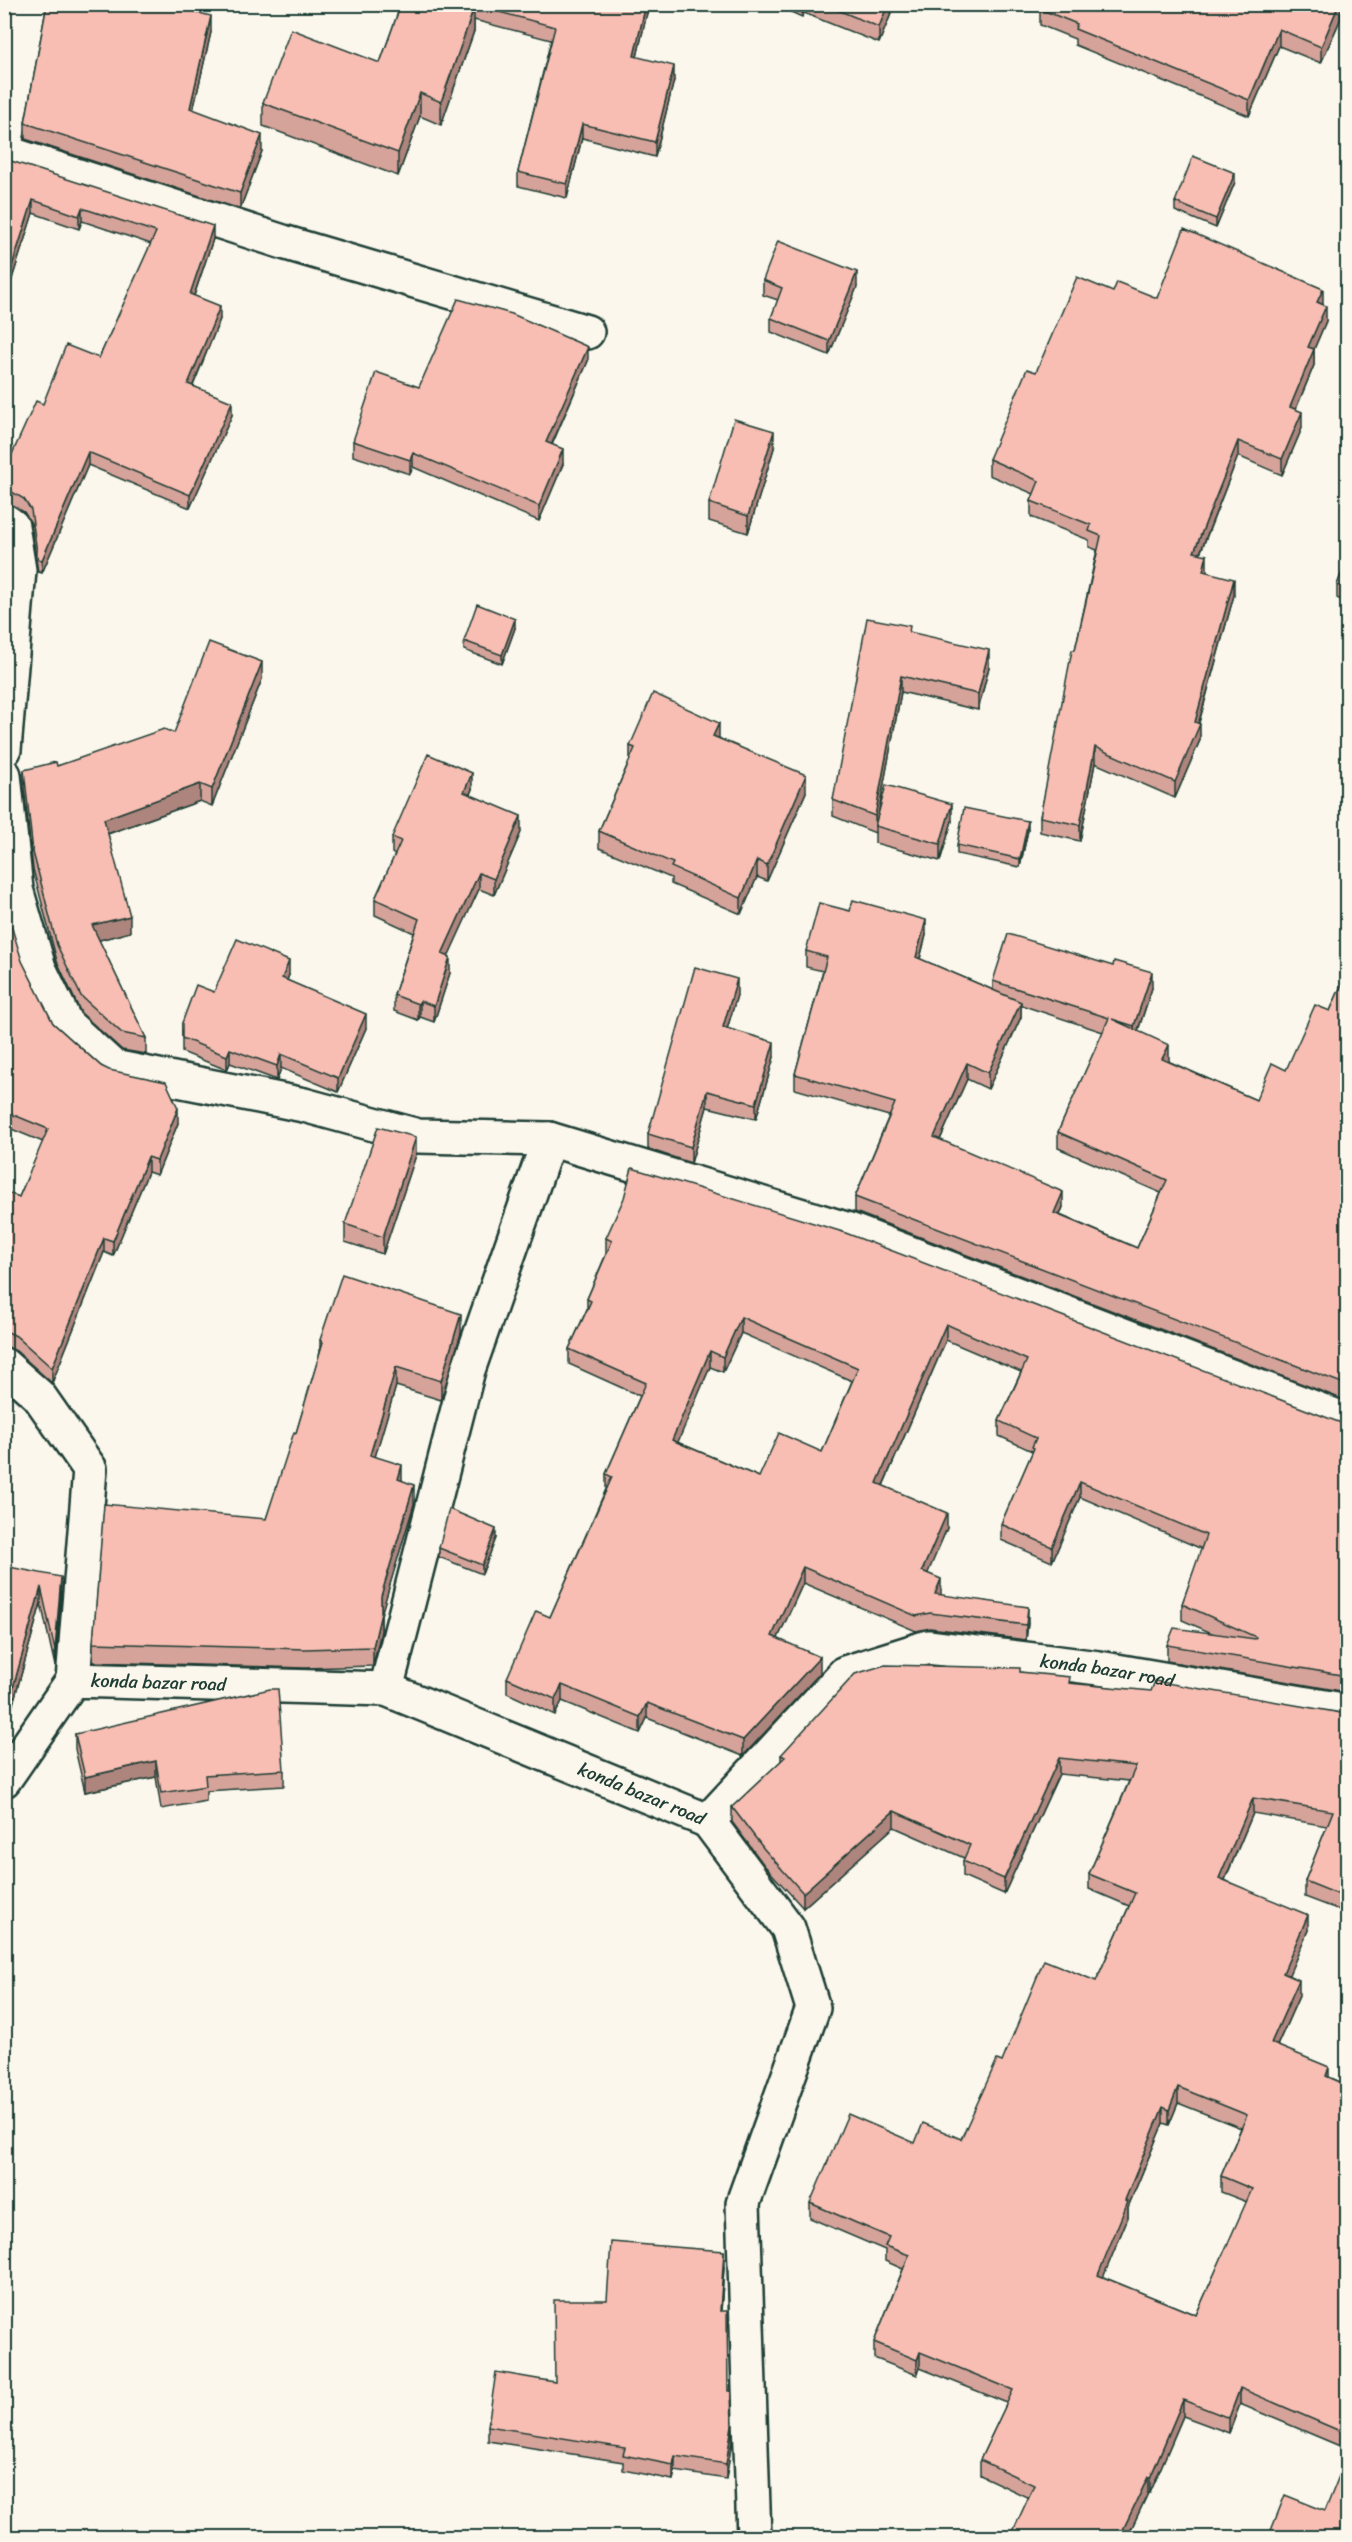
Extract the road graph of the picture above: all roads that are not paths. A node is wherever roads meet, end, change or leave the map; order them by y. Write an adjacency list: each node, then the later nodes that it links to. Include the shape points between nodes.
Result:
1 (31, 4): 2 (street)
2 (4, 151): 3 (street, via 283,242)
3 (587, 332)
4 (4, 520): 5 (street, via 12,526 19,570)
5 (4, 750)
6 (4, 775): 7 (street, via 16,889 39,968 66,1023 113,1067 304,1105 418,1136)
7 (549, 1139): 9 (street, via 849,1230); 11 (street, via 468,1370)
8 (4, 1365): 10 (street, via 39,1396 90,1470)
9 (1347, 1421)
10 (73, 1680): 11 (street, konda bazar road); 13 (street, konda bazar road)
11 (386, 1689): 14 (street, konda bazar road)
12 (1347, 1711): 14 (street, konda bazar road, via 1100,1668 928,1647 845,1673)
13 (4, 1780)
14 (708, 1821): 15 (street, via 788,1928 813,2008 743,2203)
15 (754, 2538)

